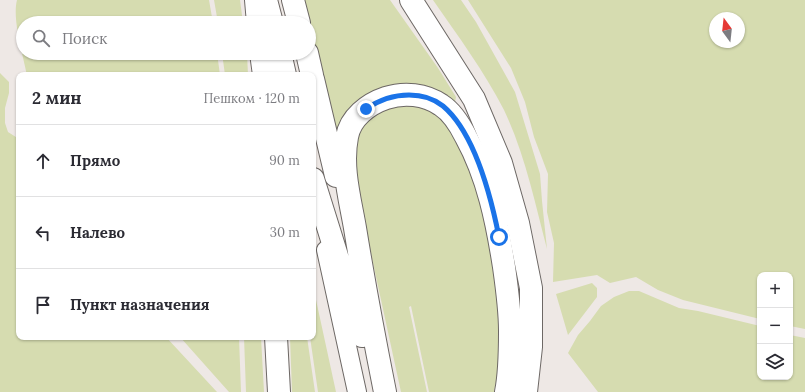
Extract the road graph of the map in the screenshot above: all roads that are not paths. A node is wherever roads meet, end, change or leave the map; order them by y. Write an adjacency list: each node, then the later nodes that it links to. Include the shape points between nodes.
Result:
1 (256, 0): 5 (main road)
2 (266, 0): 6 (main road)
3 (294, 0): 7 (main road)
4 (411, 0): 24 (main road, via 474,99 501,163 518,222 531,288 531,347)
5 (257, 16)
6 (270, 16)
7 (297, 16)
8 (262, 60): 11 (main road)
9 (282, 60): 12 (main road)
10 (309, 60): 13 (main road)
11 (264, 72)
12 (284, 72)
13 (311, 72)
14 (316, 91): 17 (main road)
15 (316, 189): 21 (main road)
16 (316, 205): 20 (street)
17 (370, 315): 22 (main road); 23 (main road, via 345,159 347,134 358,115 375,103 394,96 421,95 442,105 452,114 478,161 494,213 506,281 509,317)
18 (276, 340): 19 (main road)
19 (279, 392)
20 (357, 392)
21 (379, 392)
22 (385, 392)
23 (506, 392)
24 (526, 392)

